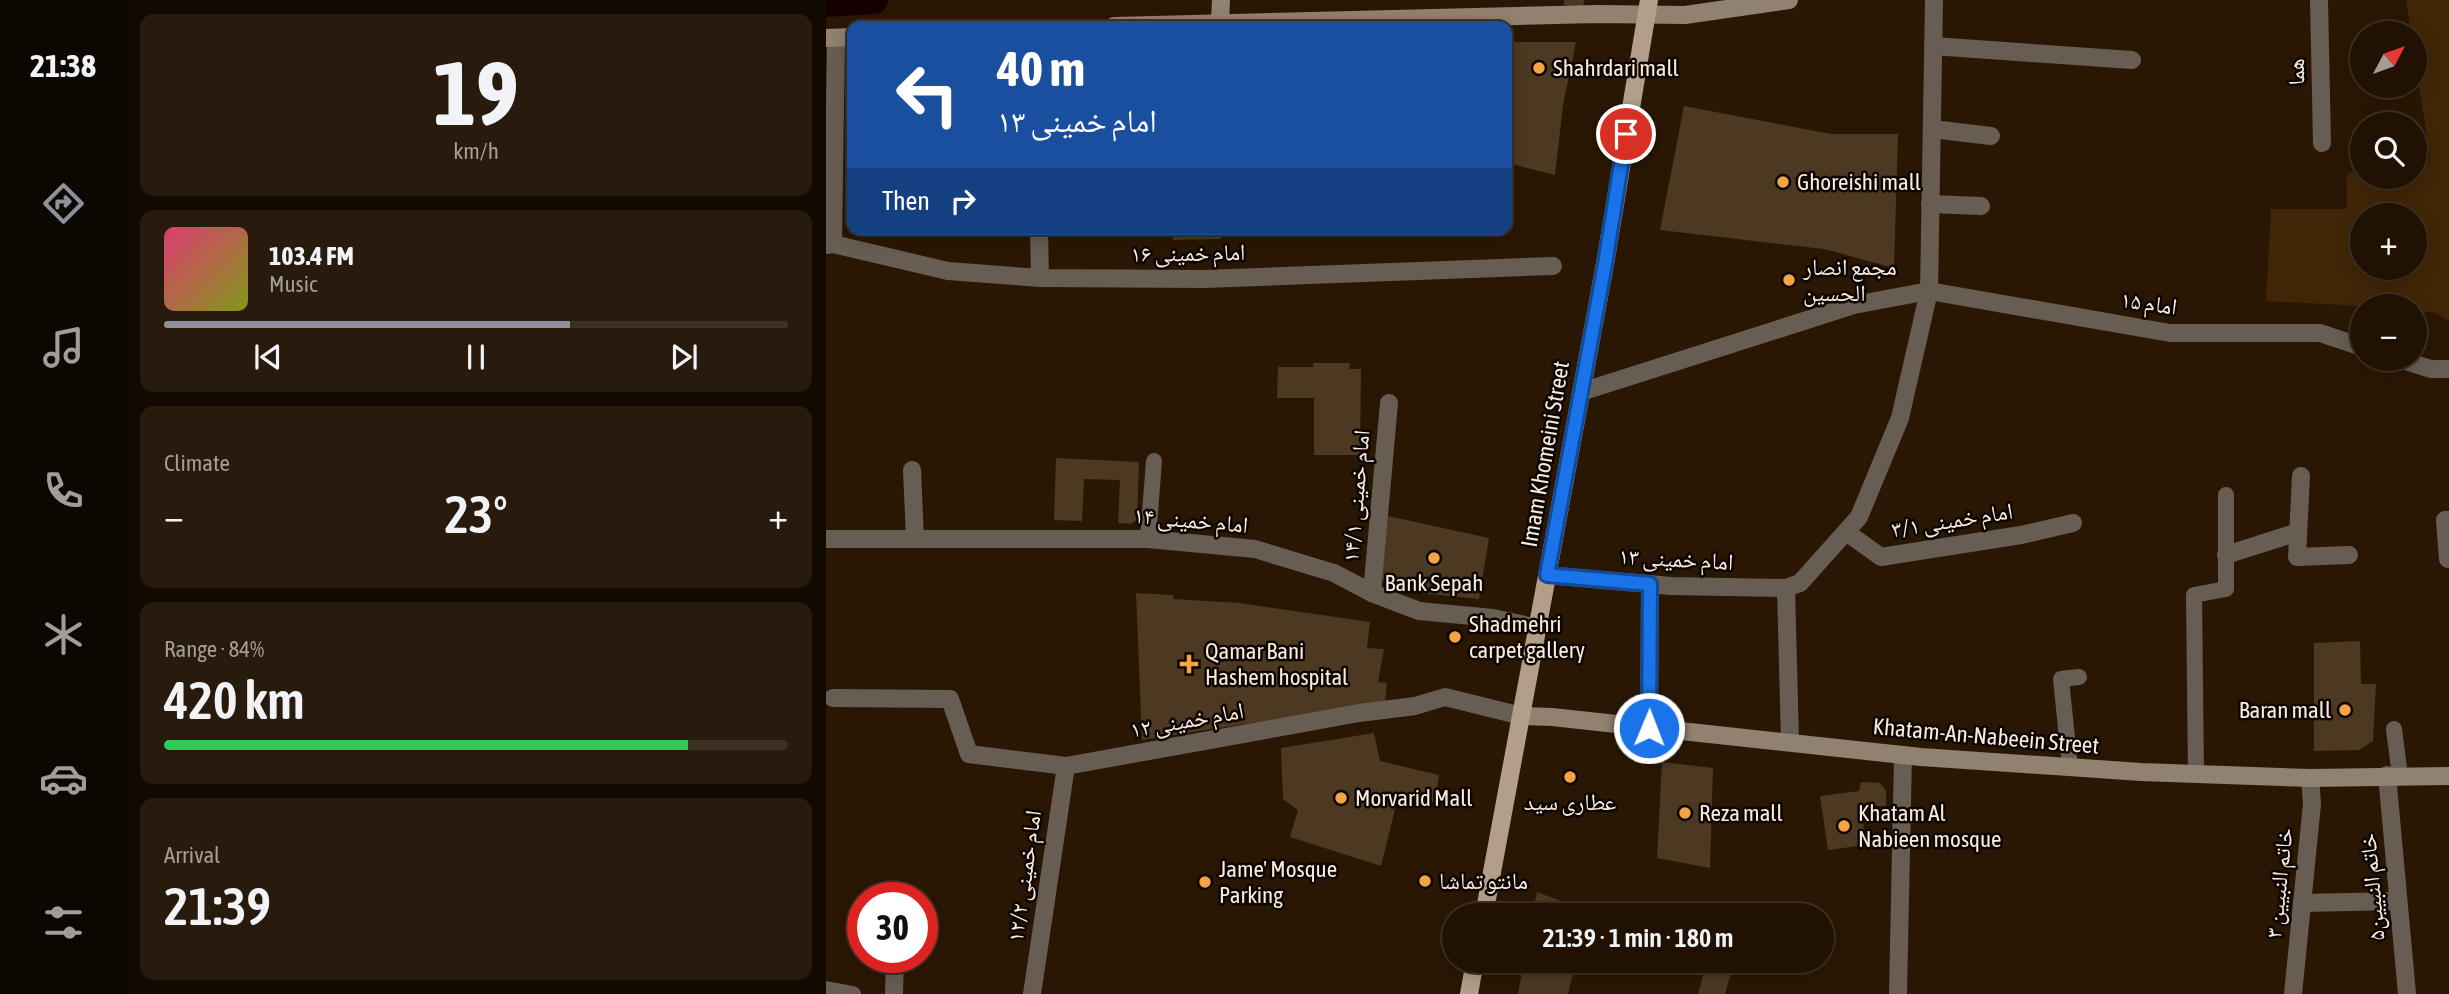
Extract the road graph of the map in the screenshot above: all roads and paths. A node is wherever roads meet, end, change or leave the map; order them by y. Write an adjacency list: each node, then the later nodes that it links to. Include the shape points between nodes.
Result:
1 (1221, 0): 6 (street)
2 (1789, 0): 5 (street, via 1685,15)
3 (1934, 0): 9 (street)
4 (2319, 0): 13 (street, هما)
5 (1648, 7): 7 (street, via 1597,13); 24 (main road, Imam Khomeini Street)
6 (1220, 21)
7 (1355, 21)
8 (838, 38): 17 (street)
9 (1933, 46): 10 (street); 11 (street)
10 (2132, 60)
11 (1932, 128): 12 (street); 14 (street)
12 (1991, 136)
13 (2322, 143)
14 (1930, 204): 15 (street); 20 (street)
15 (1981, 206)
16 (1039, 235): 19 (street)
17 (830, 245): 19 (street, امام خمینی ۱۶, via 948,271)
18 (1553, 266): 19 (street, امام خمینی ۱۶, via 1205,279)
19 (1040, 278)
20 (1929, 291): 21 (street, امام ۱۵, via 2170,333 2320,333); 24 (street, امام ۱۵, via 1854,304); 32 (street, via 1900,418 1859,517)
21 (2350, 343)
22 (2427, 368): 23 (street)
23 (2449, 369)
24 (1581, 392): 40 (main road, Imam Khomeini Street)
25 (1390, 403): 43 (street, امام خمینی ۱۴/۱)
26 (1154, 461): 36 (lane)
27 (912, 470): 35 (street)
28 (2301, 476): 33 (street)
29 (2226, 495): 37 (lane)
30 (2449, 520): 39 (street, via 2445,520)
31 (2073, 523): 32 (street, امام خمینی ۳/۱, via 1881,556)
32 (1846, 532): 42 (street)
33 (2298, 532): 37 (street); 38 (street, via 2297,558)
34 (826, 539): 35 (street, امام خمینی ۱۴)
35 (915, 539): 36 (street, امام خمینی ۱۴)
36 (1148, 539): 43 (street, امام خمینی ۱۴, via 1255,549 1334,573)
37 (2226, 555): 54 (lane, via 2227,589 2193,595)
38 (2348, 555)
39 (2448, 559)
40 (1547, 575): 41 (street, امام خمینی ۱۳); 44 (main road, Imam Khomeini Street)
41 (1650, 584): 42 (street, امام خمینی ۱۳); 48 (street)
42 (1793, 585): 50 (street)
43 (1372, 593): 44 (street, امام خمینی ۱۴, via 1419,611 1493,618)
44 (1538, 628): 47 (main road, Imam Khomeini Street)
45 (2080, 677): 53 (lane, via 2061,679)
46 (833, 698): 52 (street, امام خمینی ۱۲, via 950,699 968,754)
47 (1522, 716): 48 (street, Khatam-An-Nabeein Street); 52 (street, امام خمینی ۱۲, via 1445,697); 59 (main road, Imam Khomeini Street)
48 (1649, 728): 50 (street, Khatam-An-Nabeein Street)
49 (2394, 729): 55 (lane)
50 (1790, 743): 51 (street, Khatam-An-Nabeein Street)
51 (1903, 755): 53 (street, Khatam-An-Nabeein Street); 68 (street)
52 (1066, 766): 66 (street, امام خمینی ۱۲/۲)
53 (2070, 767): 54 (street, Khatam-An-Nabeein Street)
54 (2196, 774): 57 (street, Khatam-An-Nabeein Street)
55 (2393, 776): 56 (street, Khatam-An-Nabeein Street); 57 (street, Khatam-An-Nabeein Street); 58 (street, خاتم النبیین۵)
56 (2449, 776)
57 (2311, 778): 60 (street, خاتم النبیین ۳)
58 (2398, 901): 60 (street); 70 (street, خاتم النبیین۵)
59 (1486, 903)
60 (2302, 903): 69 (street, خاتم النبیین ۳)
61 (895, 973): 65 (street)
62 (1473, 973): 67 (main road)
63 (826, 989): 64 (lane)
64 (852, 994)
65 (894, 994)
66 (1031, 994)
67 (1469, 994)
68 (1898, 994)
69 (2293, 994)
70 (2407, 994)

